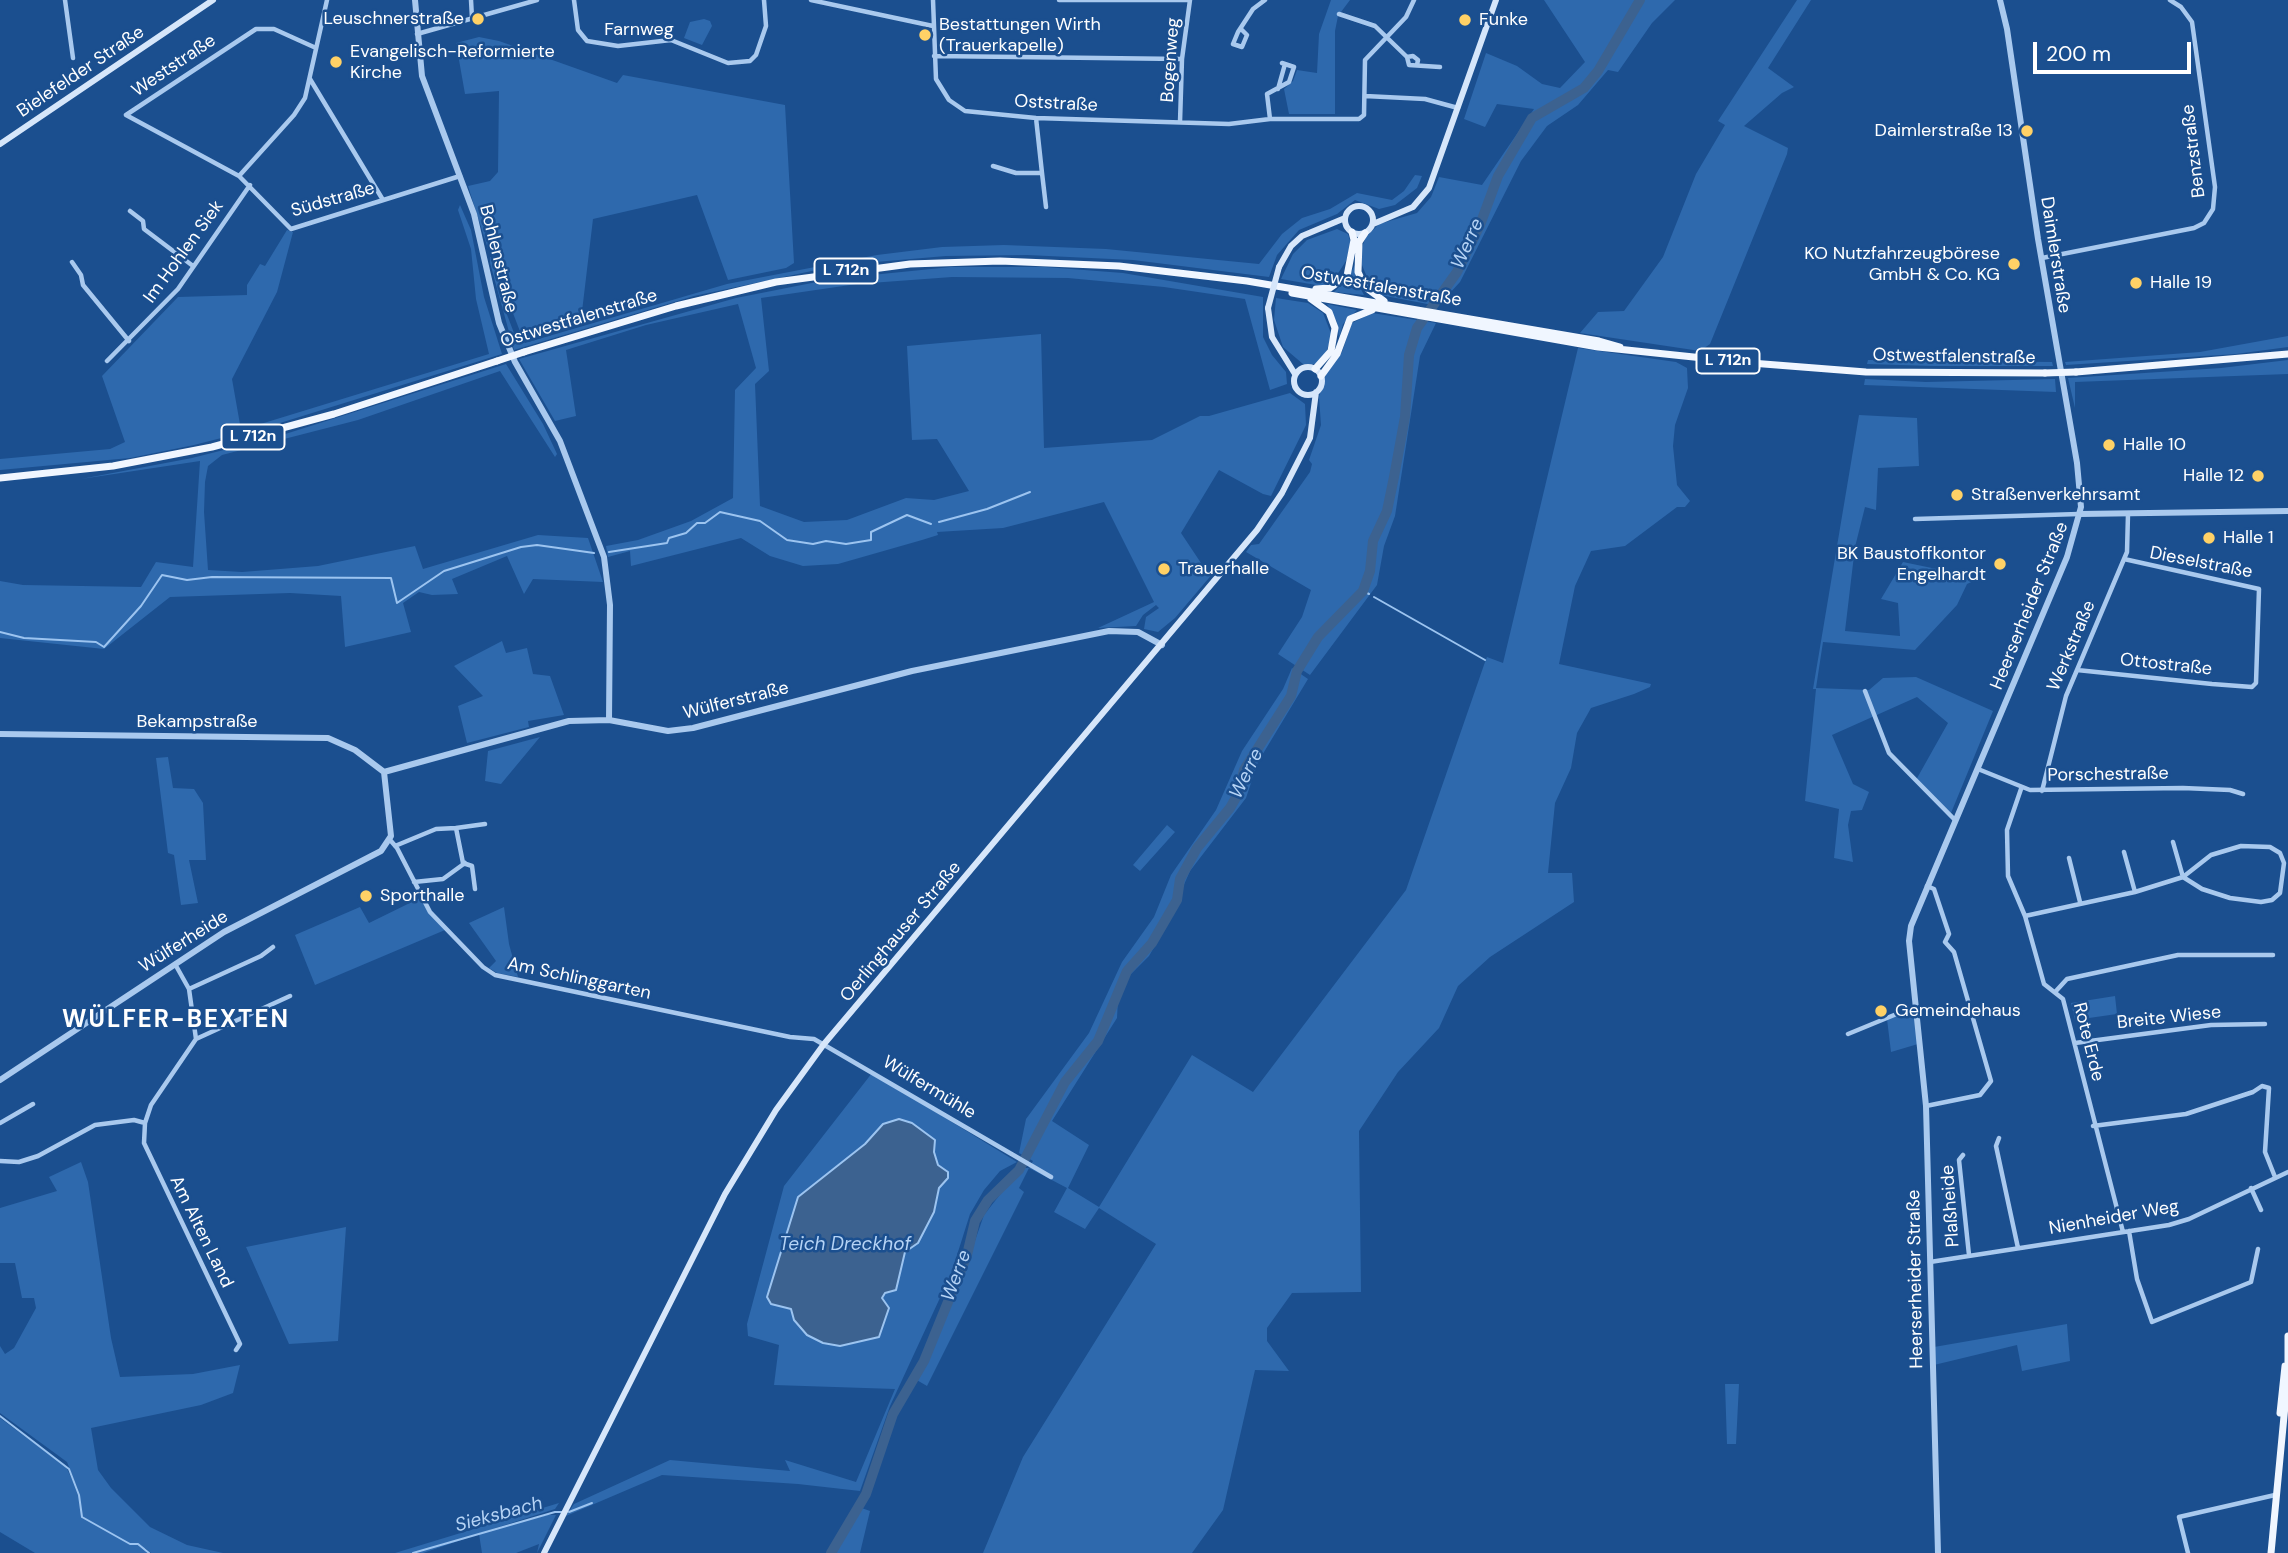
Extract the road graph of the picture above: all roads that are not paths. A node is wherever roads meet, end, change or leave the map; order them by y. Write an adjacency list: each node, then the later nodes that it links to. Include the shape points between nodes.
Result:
1 (65, 0): 26 (street)
2 (213, 0): 36 (main road, Bielefelder Straße)
3 (327, 0): 24 (street)
4 (415, 0): 22 (street, Bohlenstraße)
5 (471, 0): 19 (street)
6 (537, 0): 19 (street)
7 (574, 0): 8 (street, Farnweg, via 578,30 587,41 618,46 671,40 735,63 750,61 761,46 766,26)
8 (764, 0)
9 (811, 0): 20 (street)
10 (933, 0): 20 (street, Oststraße)
11 (1059, 0): 12 (street)
12 (1185, 0): 27 (street, Bogenweg)
13 (1265, 0): 21 (street, via 1253,9)
14 (1414, 0): 23 (street, via 1406,17)
15 (1496, 0): 32 (main road)
16 (2000, 0): 52 (street, Daimlerstraße)
17 (2170, 0): 52 (street, Benzstraße, via 2192,22 2215,187 2213,209 2204,223 2194,228)
18 (1339, 14): 23 (street, via 1376,26)
19 (472, 18): 22 (street)
20 (933, 26): 25 (street, Oststraße)
21 (1241, 29)
22 (416, 34): 40 (street, Bohlenstraße, via 424,82)
23 (1387, 37): 28 (street, via 1409,65); 31 (street, via 1365,60)
24 (316, 48): 29 (street); 39 (street, Weststraße, via 274,29 256,29 126,115)
25 (934, 56): 27 (street); 33 (street, Oststraße, via 936,79 949,100 965,111)
26 (72, 58)
27 (1182, 59): 35 (street, Bogenweg)
28 (1440, 67)
29 (310, 78): 39 (street, via 294,116); 42 (street)
30 (1277, 90): 30 (street, via 1284,63 1294,66 1289,82); 34 (street, via 1267,94)
31 (1365, 96): 32 (street, via 1425,99); 34 (street, Oststraße, via 1364,116 1359,119)
32 (1458, 108): 46 (main road, via 1424,196 1410,209)
33 (1036, 118): 35 (street, Oststraße); 38 (street)
34 (1270, 119): 35 (street, Oststraße, via 1229,124)
35 (1180, 122)
36 (0, 144)
37 (993, 166): 38 (street, via 1016,173)
38 (1042, 173): 43 (street)
39 (239, 176): 41 (street, Südstraße)
40 (458, 177): 42 (street, Südstraße); 77 (street, Bohlenstraße, via 479,229 507,344 556,433 602,547 610,605)
41 (250, 185): 42 (street, Südstraße, via 291,229); 54 (street, Im Hohlen Siek)
42 (383, 200)
43 (1046, 207)
44 (130, 211): 54 (street, via 143,221 144,229)
45 (1372, 214): 46 (main road); 47 (main road, via 1367,208 1355,207); 49 (main road)
46 (1388, 216): 49 (main road)
47 (1345, 218): 48 (main road); 50 (main road)
48 (1330, 224): 50 (main road); 59 (main road, bridge, via 1302,236 1279,267 1268,308 1272,337)
49 (1373, 224): 51 (main road)
50 (1349, 229): 51 (main road); 55 (main road, L 712n, via 1354,240 1351,266 1343,282)
51 (1364, 233): 56 (main road, L 712n, via 1357,257 1360,276 1365,287)
52 (2042, 258): 69 (street, Daimlerstraße, via 2080,483)
53 (72, 262): 57 (street, via 83,285)
54 (193, 266): 57 (street, Im Hohlen Siek, via 163,307)
55 (1304, 293): 56 (main road, Ostwestfalenstraße / L 712n); 62 (main road, via 1323,306 1335,328 1331,351); 67 (main road, Ostwestfalenstraße / L 712n, bridge, via 1178,273 1048,261 870,268 742,290 601,328 334,414 212,447 113,466)
56 (1394, 308): 58 (main road, Ostwestfalenstraße / L 712n, bridge, via 1620,347 1866,372 2076,372); 62 (main road, L 712n, via 1364,310 1350,319 1337,354)
57 (129, 341): 60 (street, Im Hohlen Siek)
58 (2288, 354)
59 (1287, 360): 61 (main road); 63 (main road)
60 (107, 361)
61 (1302, 368): 62 (main road); 63 (main road)
62 (1318, 372): 64 (main road, via 1321,386)
63 (1295, 374): 65 (main road, via 1295,387)
64 (1316, 392): 65 (main road); 66 (main road, Oerlinghauser Straße)
65 (1305, 395): 66 (main road)
66 (1314, 408): 73 (main road, Oerlinghauser Straße, via 1310,438 1276,503)
67 (0, 478)
68 (2288, 511): 70 (street, Heerserheider Straße)
69 (2080, 514): 70 (street, Heerserheider Straße); 71 (street); 79 (street, Heerserheider Straße, via 2071,548)
70 (2128, 514): 72 (street, Werkstraße)
71 (1915, 519)
72 (2124, 559): 74 (street, Werkstraße); 75 (street, Dieselstraße, via 2259,589 2256,683)
73 (1162, 645): 77 (street, Wülferstraße, via 1138,632 1109,631 912,671 693,728 668,731); 110 (main road, Oerlinghauser Straße)
74 (2077, 670): 75 (street, Ottostraße); 82 (street, Werkstraße, via 2059,719)
75 (2252, 687)
76 (1865, 691): 84 (street, via 1889,753)
77 (609, 720): 80 (street, Wülferstraße, via 569,721)
78 (0, 734): 80 (street, Bekampstraße, via 328,738 355,750)
79 (1978, 769): 81 (street, Porschestraße); 84 (street, Heerserheider Straße)
80 (384, 772): 88 (street)
81 (2021, 789): 82 (street, Porschestraße); 98 (street, Rote Erde, via 2010,818 2006,855 2008,876)
82 (2042, 791): 83 (street, Porschestraße, via 2183,788)
83 (2243, 794)
84 (1955, 820): 94 (street, Heerserheider Straße)
85 (485, 824): 86 (street)
86 (456, 828): 88 (street, via 436,829); 91 (street)
87 (2174, 842): 92 (street)
88 (393, 844): 93 (street, Am Schlinggarten); 101 (street, Wülferheide)
89 (2124, 852): 96 (street)
90 (2069, 858): 97 (street)
91 (467, 864): 93 (street, via 443,879); 95 (street)
92 (2183, 877): 92 (street, via 2220,895 2268,902 2280,893 2284,859 2270,847 2230,848 2211,855); 96 (street)
93 (414, 882): 110 (street, Am Schlinggarten, via 430,912 495,975)
94 (1927, 886): 105 (street, Heerserheider Straße, via 1911,926); 113 (street, via 1934,889 1949,934 1945,942 1954,951 1991,1081 1980,1095)
95 (475, 889)
96 (2135, 892): 97 (street)
97 (2080, 902): 98 (street)
98 (2025, 916): 103 (street, Rote Erde, via 2044,984)
99 (272, 947): 102 (street)
100 (2273, 955): 103 (street, via 2178,955 2067,979)
101 (174, 963): 102 (street); 111 (street, Wülferheide)
102 (189, 989): 108 (street)
103 (2056, 991): 109 (street, Rote Erde, via 2063,999)
104 (290, 996): 108 (street)
105 (1916, 1006): 107 (street); 113 (street, Heerserheider Straße)
106 (2265, 1024): 109 (street, Breite Wiese, via 2211,1025)
107 (1848, 1034)
108 (196, 1040): 114 (street, via 157,1094)
109 (2075, 1043): 116 (street, Rote Erde)
110 (824, 1044): 121 (street, Wülfermühle); 135 (main road, Oerlinghauser Straße, via 724,1194)
111 (0, 1080)
112 (33, 1104): 115 (street)
113 (1926, 1106): 129 (street, Heerserheider Straße)
114 (145, 1123): 119 (street, via 95,1125 38,1156); 131 (street, Am Alten Land, via 147,1150 240,1344)
115 (0, 1124)
116 (2093, 1126): 122 (street, via 2186,1114 2262,1086 2269,1088 2265,1152); 125 (street, Rote Erde)
117 (1999, 1138): 126 (street, via 1996,1146)
118 (1963, 1154): 128 (street, Plaßheide, via 1959,1160)
119 (0, 1161)
120 (2288, 1172): 122 (street, Nienheider Weg)
121 (1051, 1177)
122 (2276, 1177): 123 (street, Nienheider Weg)
123 (2251, 1188): 124 (street); 125 (street, Nienheider Weg, via 2189,1219)
124 (2261, 1210)
125 (2126, 1231): 126 (street, Nienheider Weg); 127 (street, Rote Erde, via 2151,1322 2251,1282)
126 (2018, 1248): 128 (street, Nienheider Weg)
127 (2259, 1249)
128 (1969, 1255): 129 (street, Nienheider Weg)
129 (1930, 1262): 136 (street, Heerserheider Straße)
130 (2288, 1336): 132 (main road)
131 (236, 1350)
132 (2287, 1362): 133 (main road)
133 (2286, 1373): 134 (main road)
134 (2275, 1495): 137 (street, via 2179,1517); 138 (main road)
135 (544, 1553)
136 (1938, 1553)
137 (2188, 1553)
138 (2271, 1553)

